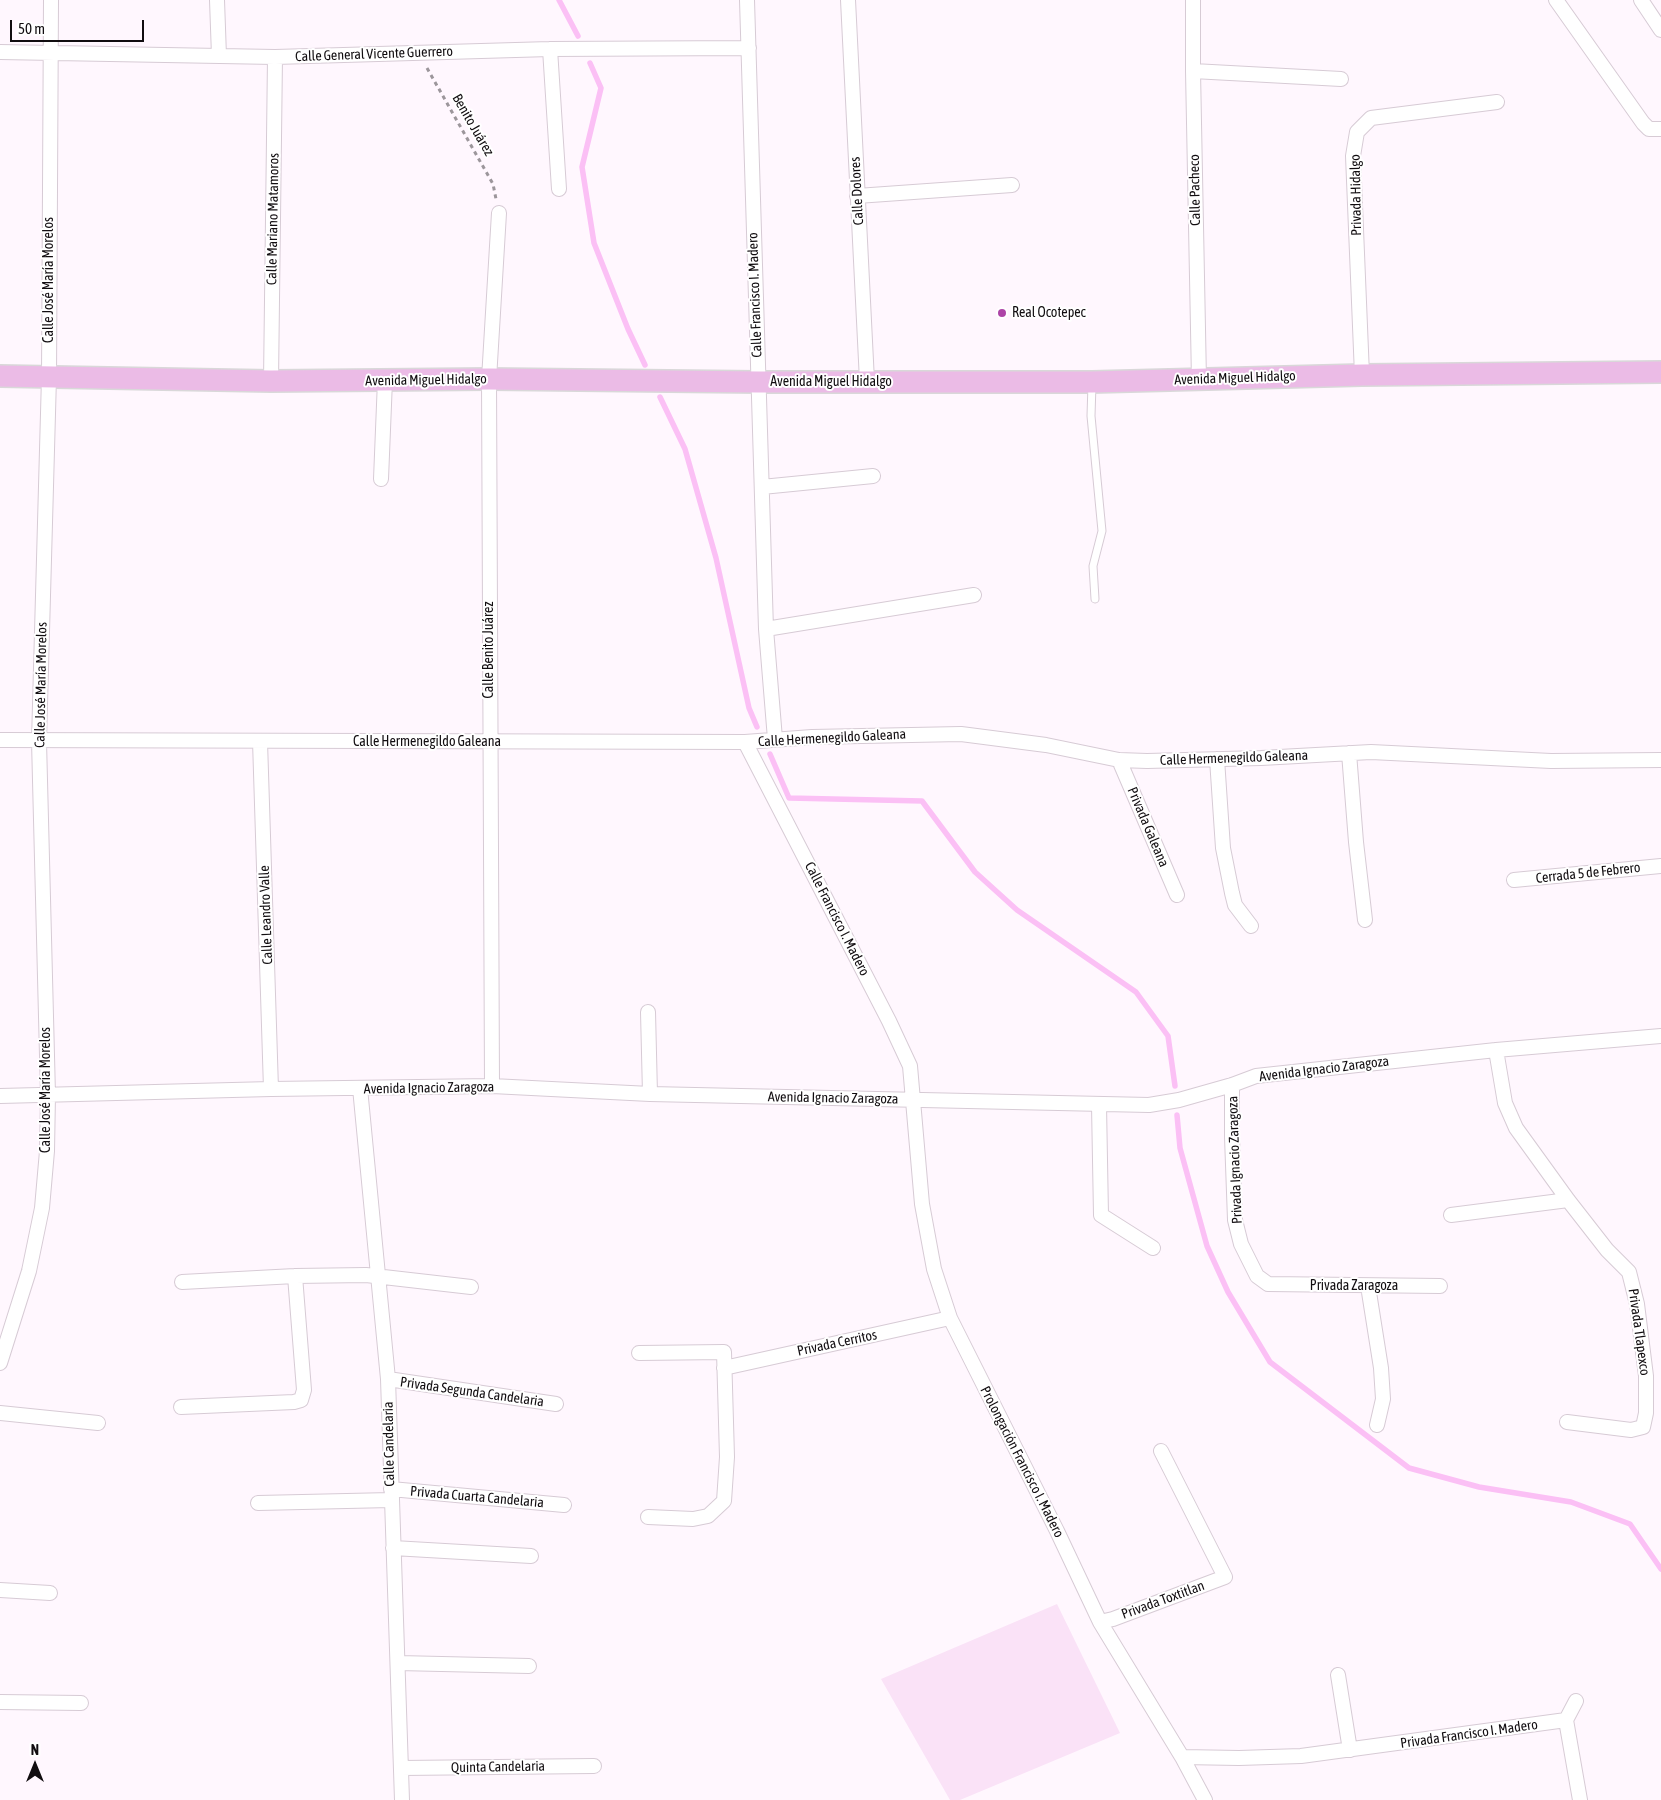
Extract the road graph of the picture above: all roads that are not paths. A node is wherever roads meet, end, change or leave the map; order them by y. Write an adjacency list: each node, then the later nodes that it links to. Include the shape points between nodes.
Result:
1 (51, 0): 12 (street, Calle José María Morelos)
2 (217, 0): 13 (street)
3 (747, 0): 9 (street, Calle Francisco I. Madero)
4 (848, 0): 21 (street, Calle Dolores)
5 (1193, 0): 15 (street, Calle Pacheco)
6 (1556, 0): 18 (street, via 1643,123 1649,129)
7 (1641, 0): 8 (street)
8 (1661, 30)
9 (748, 48): 10 (street, Calle General Vicente Guerrero); 32 (street, Calle Francisco I. Madero)
10 (550, 49): 14 (street, Calle General Vicente Guerrero); 20 (street)
11 (0, 52): 12 (street, Calle General Vicente Guerrero)
12 (50, 53): 13 (street, Calle General Vicente Guerrero); 26 (street, Calle José María Morelos)
13 (219, 56): 14 (street, Calle General Vicente Guerrero)
14 (275, 57): 28 (street, Calle Mariano Matamoros)
15 (1193, 71): 16 (street); 30 (street, Calle Pacheco)
16 (1341, 79)
17 (1497, 102): 24 (street, Privada Hidalgo, via 1371,118 1358,132 1353,156)
18 (1661, 129)
19 (1012, 185): 21 (street)
20 (559, 190)
21 (857, 196): 31 (street, Calle Dolores)
22 (499, 214): 27 (street, Calle Benito Juárez)
23 (1661, 372): 24 (main road, Avenida Miguel Hidalgo)
24 (1362, 375): 30 (main road, Avenida Miguel Hidalgo)
25 (0, 376): 26 (main road, Avenida Miguel Hidalgo)
26 (48, 377): 28 (main road, Avenida Miguel Hidalgo); 42 (street, Calle José María Morelos)
27 (489, 379): 29 (main road, Avenida Miguel Hidalgo); 32 (main road, Avenida Miguel Hidalgo); 44 (street, Calle Benito Juárez)
28 (272, 380): 29 (main road, Avenida Miguel Hidalgo)
29 (385, 380): 35 (street)
30 (1199, 380): 33 (main road, Avenida Miguel Hidalgo)
31 (868, 381): 32 (main road, Avenida Miguel Hidalgo); 33 (main road, Avenida Miguel Hidalgo)
32 (758, 382): 36 (street, Calle Francisco I. Madero)
33 (1092, 382): 38 (lane, via 1091,416 1102,531 1094,566)
34 (873, 476): 36 (street)
35 (381, 480)
36 (762, 488): 39 (street, Calle Francisco I. Madero)
37 (974, 595): 39 (street)
38 (1095, 599)
39 (766, 629): 40 (street, Calle Francisco I. Madero)
40 (775, 739): 45 (street, Calle Hermenegildo Galeana); 48 (street, Calle Hermenegildo Galeana, via 961,734 1046,745)
41 (0, 740): 42 (street, Calle Hermenegildo Galeana)
42 (39, 741): 43 (street, Calle Hermenegildo Galeana); 63 (street, Calle José María Morelos)
43 (260, 741): 44 (street, Calle Hermenegildo Galeana); 61 (street, Calle Leandro Valle)
44 (489, 742): 45 (street, Calle Hermenegildo Galeana); 59 (street, Calle Benito Juárez)
45 (745, 742): 65 (street, Calle Francisco I. Madero, via 889,1021 910,1066)
46 (1349, 753): 47 (street, Calle Hermenegildo Galeana); 49 (street, Calle Hermenegildo Galeana, via 1550,761); 53 (street)
47 (1217, 759): 48 (street, Calle Hermenegildo Galeana); 54 (street, via 1222,848 1236,905)
48 (1118, 760): 52 (street, Privada Galeana)
49 (1661, 760)
50 (1661, 866): 51 (street, Cerrada 5 de Febrero)
51 (1514, 880)
52 (1177, 895)
53 (1365, 920)
54 (1251, 926)
55 (648, 1012): 62 (street)
56 (1661, 1036): 57 (street, Avenida Ignacio Zaragoza)
57 (1496, 1050): 58 (street, Avenida Ignacio Zaragoza, via 1256,1076); 67 (street, Privada Tlapexco, via 1505,1103 1516,1128)
58 (1232, 1085): 66 (street, Avenida Ignacio Zaragoza, via 1149,1105); 73 (street, Privada Ignacio Zaragoza, via 1235,1220 1241,1244 1257,1276)
59 (492, 1086): 60 (street, Avenida Ignacio Zaragoza); 62 (street, Avenida Ignacio Zaragoza)
60 (360, 1088): 61 (street, Avenida Ignacio Zaragoza); 71 (street, Calle Candelaria)
61 (271, 1089): 63 (street, Avenida Ignacio Zaragoza)
62 (650, 1094): 65 (street, Avenida Ignacio Zaragoza)
63 (48, 1095): 64 (street, Avenida Ignacio Zaragoza); 79 (street, Calle José María Morelos, via 42,1208 29,1271)
64 (0, 1096)
65 (913, 1099): 66 (street, Avenida Ignacio Zaragoza); 77 (street, Prolongación Francisco I. Madero, via 922,1204 934,1269)
66 (1099, 1105): 69 (street, via 1101,1215)
67 (1568, 1200): 68 (street); 85 (street, Privada Tlapexco, via 1607,1250 1629,1272 1637,1304 1646,1376 1646,1413 1643,1427 1631,1430)
68 (1451, 1216)
69 (1153, 1248)
70 (294, 1276): 71 (street); 72 (street); 83 (street, via 304,1390 301,1400)
71 (378, 1276): 76 (street); 81 (street, Calle Candelaria)
72 (182, 1282)
73 (1268, 1284): 74 (street, Privada Zaragoza)
74 (1368, 1286): 75 (street, Privada Zaragoza); 87 (street, via 1381,1368 1383,1399)
75 (1440, 1286)
76 (471, 1288)
77 (950, 1318): 80 (street, Privada Cerritos); 97 (street, Prolongación Francisco I. Madero)
78 (640, 1353): 80 (street, via 724,1352)
79 (0, 1363)
80 (724, 1368): 92 (street, via 727,1458 724,1501 708,1516 693,1519)
81 (388, 1379): 82 (street, Privada Segunda Candelaria); 89 (street, Calle Candelaria)
82 (556, 1404)
83 (181, 1407)
84 (0, 1413): 86 (street)
85 (1567, 1422)
86 (98, 1423)
87 (1378, 1425)
88 (1160, 1451): 97 (street, Privada Toxtitlan, via 1225,1576)
89 (391, 1494): 90 (street, Privada Cuarta Candelaria); 91 (street, Privada Cuarta Candelaria); 93 (street, Calle Candelaria)
90 (258, 1503)
91 (564, 1505)
92 (648, 1517)
93 (393, 1548): 94 (street); 98 (street, Calle Candelaria)
94 (531, 1556)
95 (0, 1590): 96 (street)
96 (50, 1593)
97 (1100, 1622): 106 (street, Prolongación Francisco I. Madero)
98 (398, 1663): 99 (street); 108 (street, Calle Candelaria)
99 (529, 1666)
100 (1338, 1675): 105 (street)
101 (1576, 1701): 104 (street)
102 (0, 1702): 103 (street)
103 (81, 1703)
104 (1566, 1720): 105 (street, Privada Francisco I. Madero); 111 (street)
105 (1350, 1750): 106 (street, Privada Francisco I. Madero, via 1292,1756)
106 (1182, 1757): 110 (street, Prolongación Francisco I. Madero)
107 (594, 1766): 108 (street, Quinta Candelaria)
108 (401, 1768): 109 (street, Calle Candelaria)
109 (402, 1800)
110 (1205, 1800)
111 (1580, 1800)

